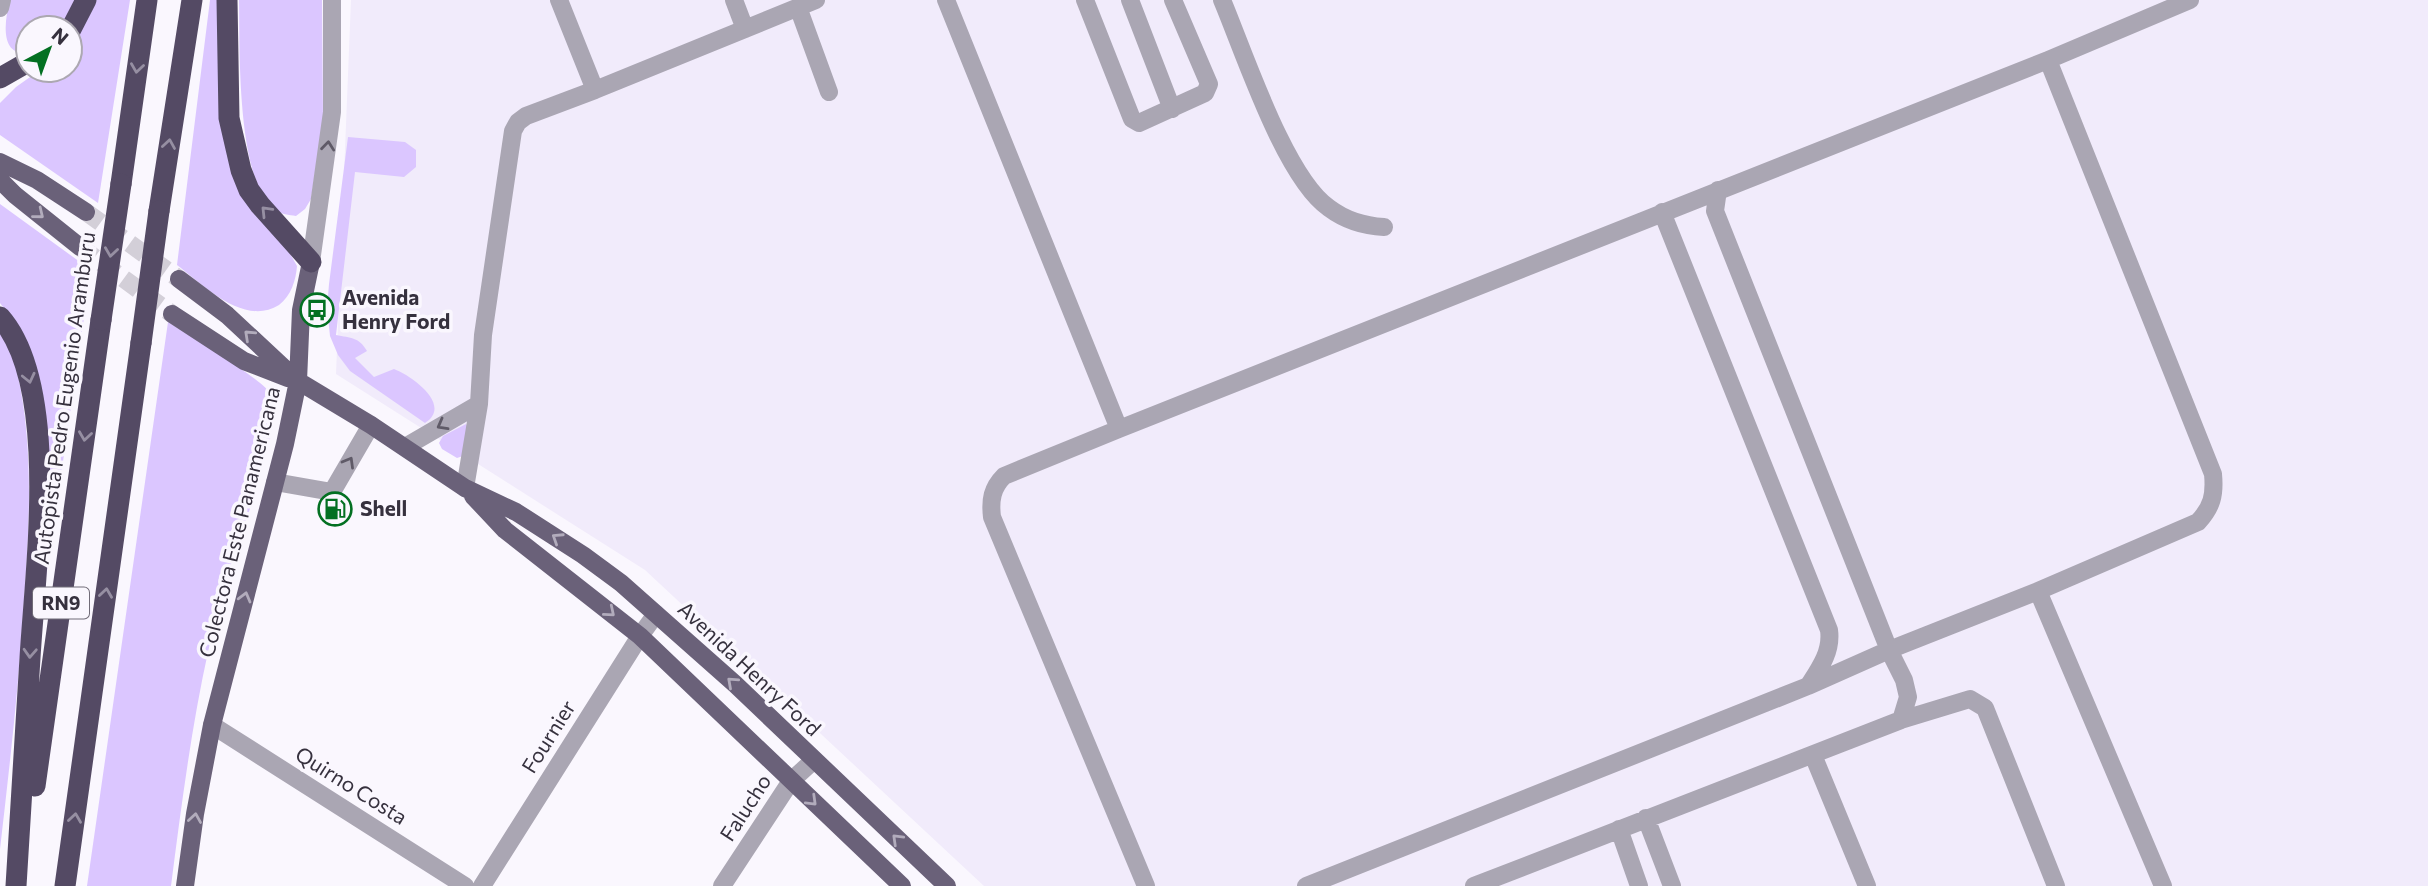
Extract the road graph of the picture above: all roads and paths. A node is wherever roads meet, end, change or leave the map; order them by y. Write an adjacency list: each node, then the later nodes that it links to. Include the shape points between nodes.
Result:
1 (2, 0): 16 (street)
2 (147, 0): 52 (highway, Autopista Pedro Eugenio Aramburu / RN9, one-way to 52, bridge)
3 (192, 0): 53 (highway, RN9, one-way to 3, bridge)
4 (227, 0): 29 (highway, one-way to 4, via 260,205 241,170 229,118)
5 (332, 0): 29 (street, Colectora Este Panamericana, one-way to 5, via 332,112)
6 (559, 0): 19 (street)
7 (733, 0): 17 (street)
8 (816, 0): 15 (street)
9 (946, 0): 36 (street)
10 (1085, 0): 21 (street, via 1132,119 1139,123)
11 (1129, 0): 21 (street)
12 (1173, 0): 21 (street, via 1209,84 1205,93)
13 (1222, 0): 27 (street, via 1295,169 1328,208 1367,226)
14 (2190, 0): 18 (street)
15 (798, 7): 17 (street); 20 (street)
16 (0, 8)
17 (745, 29): 19 (street)
18 (2048, 60): 24 (street); 40 (street, via 2213,474 2214,495 2198,523)
19 (595, 90): 34 (street, via 526,116 513,131 483,335)
20 (829, 92)
21 (1172, 109)
22 (0, 162): 25 (main road)
23 (0, 180): 28 (main road, one-way to 28)
24 (1718, 190): 26 (street); 43 (street, via 1715,211)
25 (86, 212)
26 (1662, 212): 36 (street); 44 (street, via 1829,630 1826,656)
27 (1384, 227)
28 (80, 247)
29 (311, 262): 33 (main road, Colectora Este Panamericana, via 301,314)
30 (179, 279): 33 (main road, Avenida Henry Ford, one-way to 30, via 228,314)
31 (172, 314): 33 (main road, via 244,360)
32 (0, 317): 52 (highway, one-way to 52, via 27,368 40,470)
33 (298, 382): 35 (main road, Avenida Henry Ford); 38 (main road, Colectora Este Panamericana)
34 (479, 404): 37 (street, one-way to 37); 39 (street)
35 (371, 425): 37 (main road, Avenida Henry Ford); 38 (street, one-way to 35, via 332,492)
36 (1119, 429): 60 (street, via 1004,476 991,505 992,517)
37 (405, 447): 39 (main road, Avenida Henry Ford)
38 (275, 482): 46 (main road, Colectora Este Panamericana, one-way to 38)
39 (466, 488): 41 (main road, Avenida Henry Ford, one-way to 39, via 583,555 516,512); 42 (main road, Avenida Henry Ford, one-way to 42, via 505,530)
40 (2038, 591): 43 (street); 67 (street)
41 (656, 614): 42 (street, Fournier); 48 (main road, Avenida Henry Ford, one-way to 41)
42 (640, 636): 49 (main road, Avenida Henry Ford); 56 (street, Fournier)
43 (1889, 650): 44 (street); 45 (street, via 1908,697)
44 (1808, 686): 61 (street)
45 (1901, 720): 47 (street); 66 (street, via 1970,699 1985,708)
46 (212, 725): 54 (main road, Colectora Este Panamericana, one-way to 46); 55 (street, Quirno Costa)
47 (1813, 755): 50 (street); 65 (street)
48 (814, 760): 49 (street, Falucho); 59 (main road, Avenida Henry Ford, one-way to 48)
49 (791, 781): 57 (street, Falucho); 58 (main road, Avenida Henry Ford, one-way to 58)
50 (1646, 818): 51 (street); 64 (street)
51 (1619, 829): 62 (street); 63 (street)
52 (18, 886)
53 (65, 886)
54 (185, 886)
55 (466, 886)
56 (482, 886)
57 (722, 886)
58 (902, 886)
59 (947, 886)
60 (1146, 886)
61 (1306, 886)
62 (1474, 886)
63 (1639, 886)
64 (1672, 886)
65 (1867, 886)
66 (2056, 886)
67 (2163, 886)

